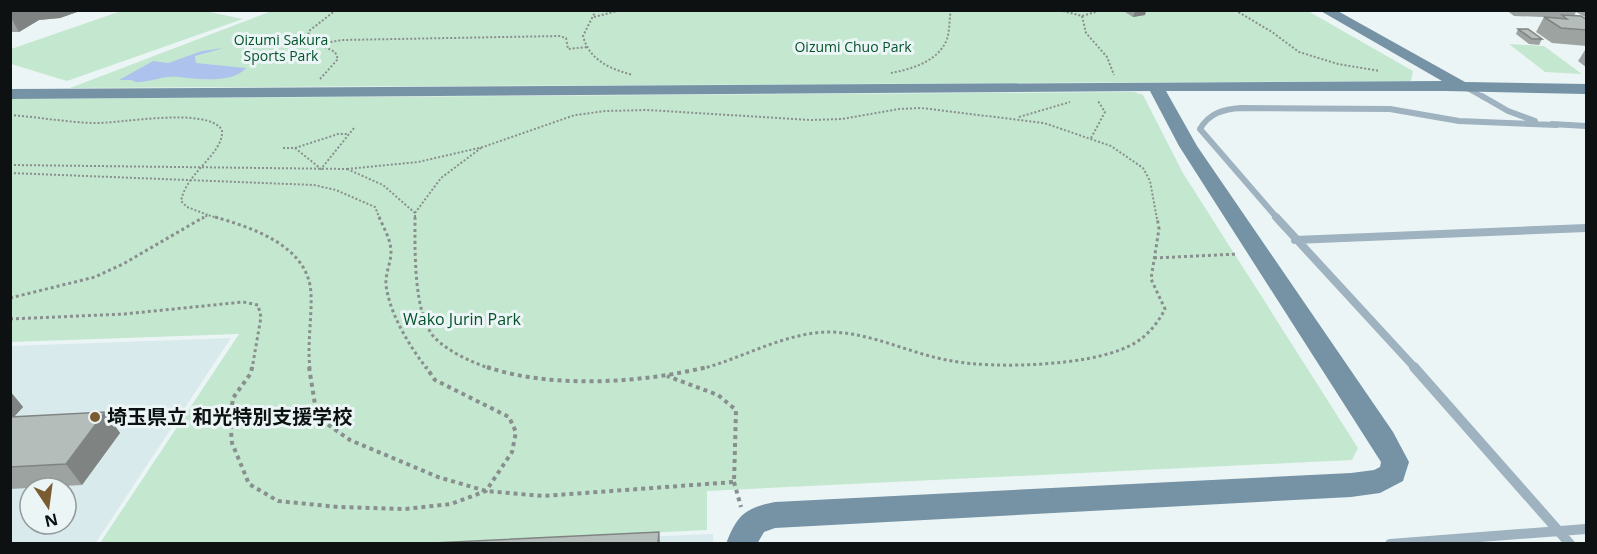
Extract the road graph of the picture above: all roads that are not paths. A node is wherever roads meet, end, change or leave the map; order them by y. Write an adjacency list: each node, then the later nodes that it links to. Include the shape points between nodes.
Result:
1 (1324, 10): 3 (street)
2 (1155, 86): 3 (street); 5 (street); 12 (street, via 1188,146 1383,440 1395,462 1393,473 1380,481 1351,484 775,515 757,519 746,529)
3 (1463, 86): 4 (street); 6 (lane, via 1519,116)
4 (1587, 89)
5 (10, 94)
6 (1557, 124): 7 (lane); 9 (lane, via 1482,123 1362,107 1229,109 1207,117 1200,129 1206,139)
7 (1587, 126)
8 (1585, 230): 9 (lane)
9 (1295, 240): 11 (lane, via 1409,361)
10 (1587, 530): 11 (lane)
11 (1559, 531): 13 (lane); 14 (lane)
12 (741, 543)
13 (1390, 543)
14 (1570, 543)

